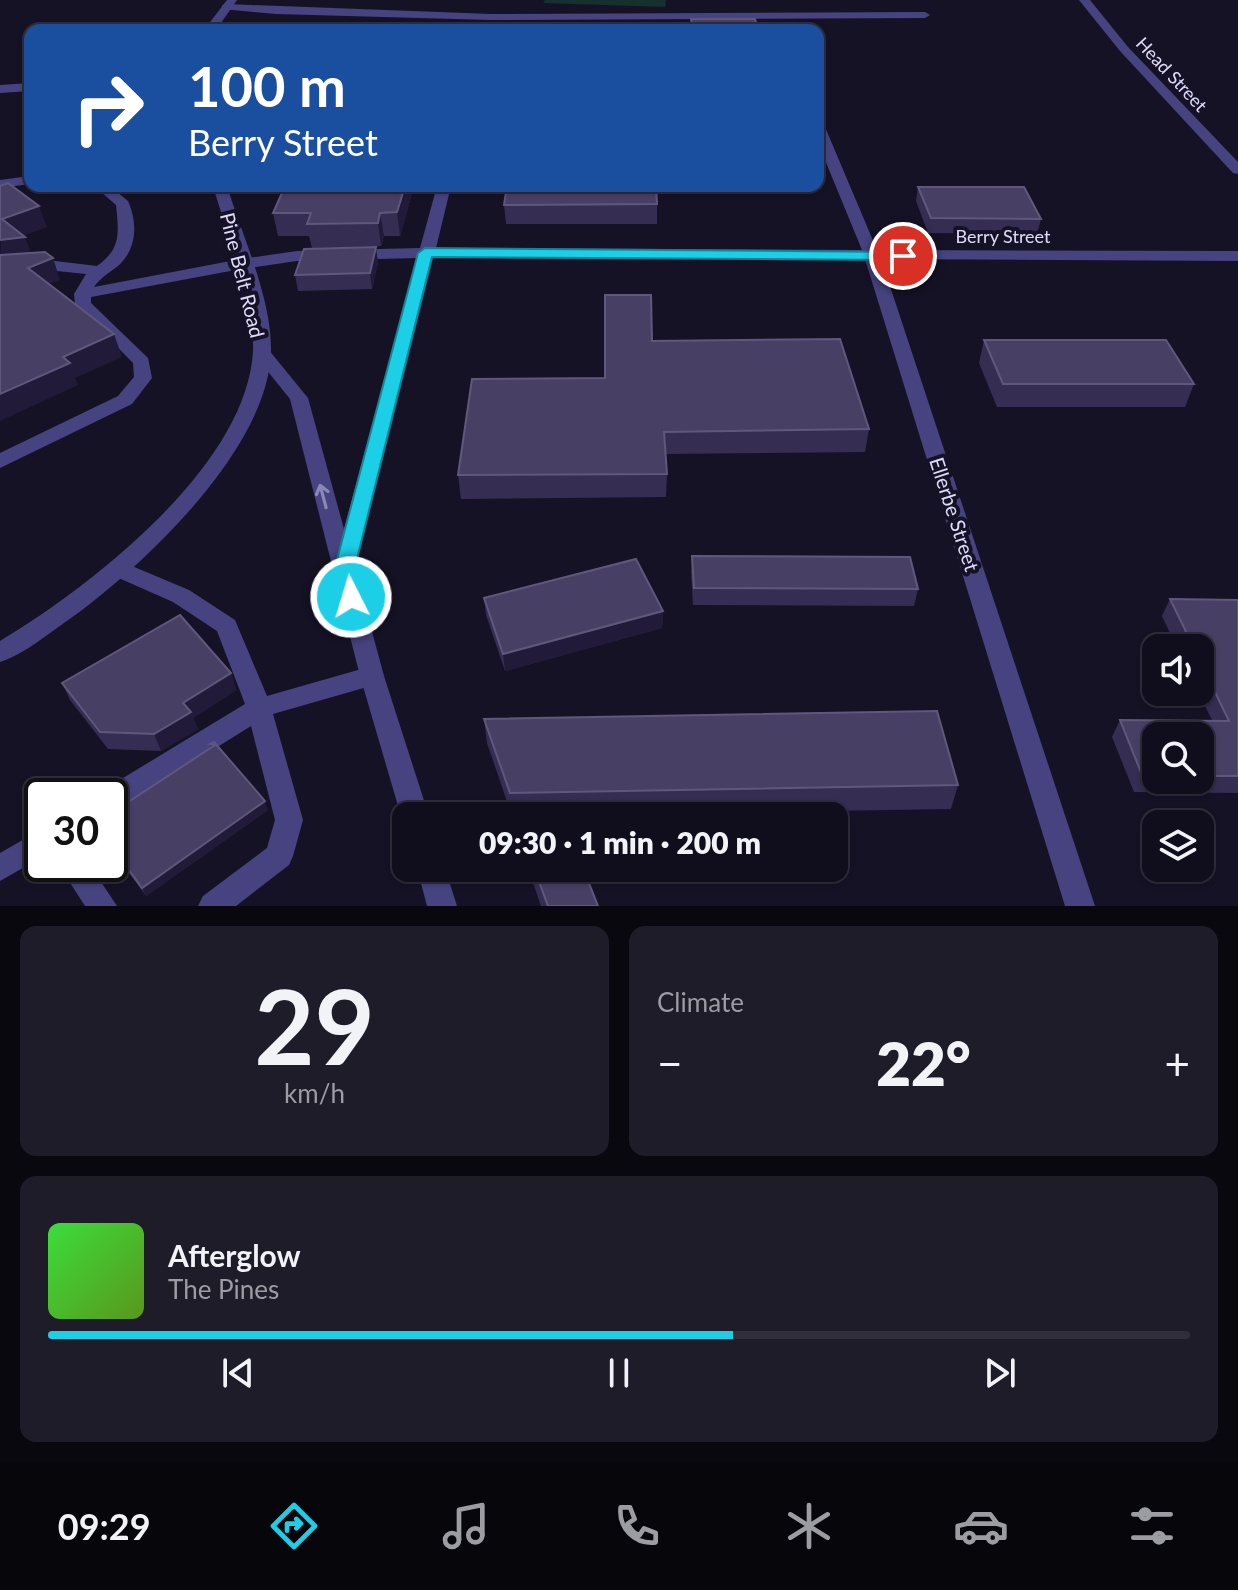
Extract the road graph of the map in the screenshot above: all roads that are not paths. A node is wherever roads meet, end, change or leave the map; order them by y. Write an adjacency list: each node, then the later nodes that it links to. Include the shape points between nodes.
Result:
1 (286, 0): 7 (street)
2 (321, 0): 8 (street)
3 (498, 0): 10 (street)
4 (687, 0): 11 (street)
5 (1084, 0): 16 (street, Head Street)
6 (229, 3): 7 (street); 12 (street)
7 (276, 11): 8 (street)
8 (311, 12): 10 (street)
9 (925, 15): 11 (street)
10 (491, 17): 11 (street)
11 (685, 18)
12 (214, 24)
13 (24, 87): 14 (street)
14 (0, 89)
15 (824, 141): 23 (street, Ellerbe Street)
16 (1238, 170)
17 (24, 181): 18 (street)
18 (0, 184)
19 (108, 192): 27 (street, via 123,204 127,238 123,252)
20 (222, 192): 25 (street, Pine Belt Road)
21 (442, 192): 22 (street)
22 (425, 253): 23 (street, Berry Street); 25 (street, Berry Street, via 297,256); 32 (street)
23 (872, 256): 24 (street, Berry Street); 45 (street, Ellerbe Street)
24 (1238, 256)
25 (241, 264): 28 (street, Berry Street); 29 (street, Pine Belt Road)
26 (0, 270): 27 (street, via 47,265)
27 (98, 271): 28 (street)
28 (82, 294): 30 (street, via 88,313 142,362 143,378 125,400)
29 (262, 353): 31 (street, via 251,399 222,453); 32 (street, Pine Belt Road, one-way to 29, via 299,398)
30 (0, 461)
31 (120, 569): 33 (street); 35 (street, via 181,596 227,626)
32 (344, 571): 34 (street, Pine Belt Road)
33 (0, 653)
34 (372, 676): 35 (street); 37 (street, Pine Belt Road)
35 (259, 708): 36 (street); 43 (street, via 289,820 279,856)
36 (128, 789)
37 (411, 802)
38 (24, 853): 39 (street)
39 (0, 868)
40 (85, 882): 42 (street)
41 (435, 882): 44 (street)
42 (102, 906)
43 (213, 906)
44 (442, 906)
45 (1080, 906)

